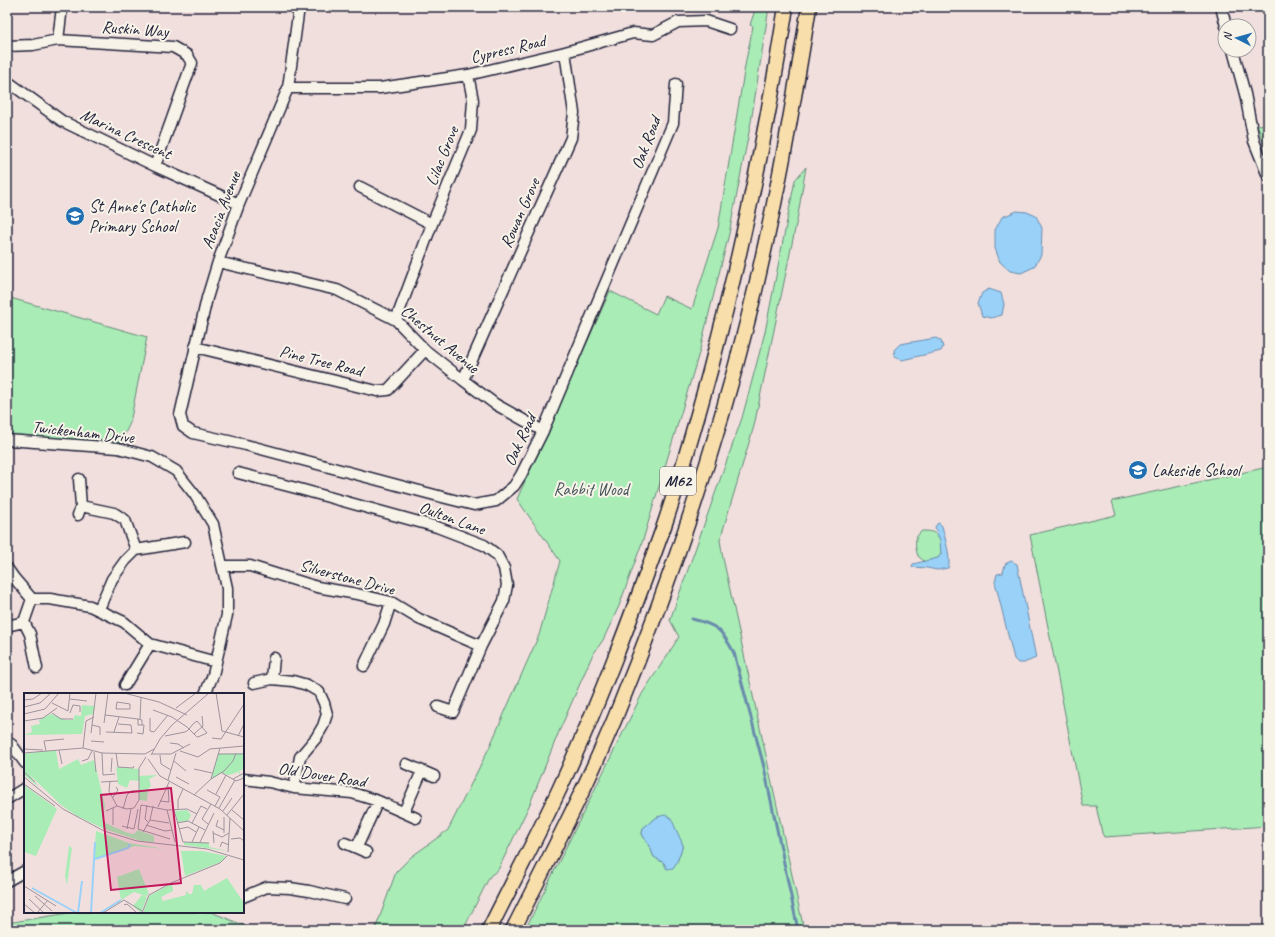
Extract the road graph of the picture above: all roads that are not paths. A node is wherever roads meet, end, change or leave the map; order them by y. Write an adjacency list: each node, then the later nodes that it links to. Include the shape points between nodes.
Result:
1 (62, 7): 8 (street)
2 (299, 7): 15 (street, Acacia Avenue)
3 (786, 7): 68 (highway, M62, via 746,230 699,412 665,523 590,719 559,789)
4 (809, 7): 69 (highway, M62, via 785,154 748,320 721,420 683,537 614,720 579,799)
5 (1221, 7): 6 (street)
6 (1224, 18)
7 (730, 29): 10 (street, Cypress Road, via 706,21 678,22 653,35 633,33)
8 (58, 40): 9 (street, Ruskin Way, via 33,45); 16 (street, Ruskin Way, via 173,47 187,55 192,63)
9 (7, 46)
10 (565, 52): 12 (street, Cypress Road); 25 (street, Rowan Grove, via 574,113 571,138)
11 (1235, 58): 17 (street, via 1254,141)
12 (468, 75): 15 (street, Cypress Road, via 380,88); 20 (street, Lilac Grove, via 473,100 471,130)
13 (7, 80): 16 (street, Marina Crescent, via 62,122)
14 (676, 84): 27 (street, Oak Road, via 673,123)
15 (288, 88): 19 (street, Acacia Avenue)
16 (155, 166): 19 (street, Marina Crescent)
17 (1268, 176)
18 (360, 187): 20 (street)
19 (239, 204): 21 (street, Acacia Avenue)
20 (432, 224): 22 (street, Lilac Grove)
21 (218, 262): 22 (street, Chestnut Avenue, via 337,290); 23 (street, Acacia Avenue)
22 (396, 320): 24 (street, Chestnut Avenue)
23 (195, 347): 24 (street, Pine Tree Road, via 376,391 388,390); 26 (street, Acacia Avenue, via 180,414)
24 (424, 350): 25 (street, Chestnut Avenue)
25 (463, 380): 27 (street, Chestnut Avenue, via 495,404)
26 (183, 426): 27 (street, Oak Road, via 193,433 474,505 496,501 514,486)
27 (543, 431)
28 (7, 440): 33 (street, Twickenham Drive, via 118,448 152,457 176,471 213,524)
29 (238, 473): 41 (street, Oulton Lane, via 437,527 484,545 497,555 504,568 507,585 504,601)
30 (79, 479): 32 (street, via 80,510 114,513 125,520)
31 (185, 542): 32 (street)
32 (136, 550): 37 (street, via 112,579)
33 (223, 566): 36 (street, Silverstone Drive, via 250,566 317,587); 43 (street, Twickenham Drive, via 227,588 227,615)
34 (7, 568): 35 (street)
35 (32, 599): 37 (street, via 57,600); 38 (street)
36 (391, 602): 41 (street, Silverstone Drive, via 419,619); 44 (street, via 384,624)
37 (99, 609): 40 (street, via 124,622)
38 (24, 622): 39 (street); 45 (street, via 30,634)
39 (7, 626)
40 (150, 644): 43 (street); 48 (street)
41 (481, 646): 50 (street, Oulton Lane, via 452,712)
42 (274, 658): 46 (street)
43 (216, 662): 49 (street, Twickenham Drive)
44 (364, 666)
45 (37, 668)
46 (272, 679): 47 (street); 57 (street, via 307,685 319,692 327,714 316,738 300,757)
47 (254, 682)
48 (125, 685)
49 (205, 693)
50 (438, 706)
51 (7, 741): 52 (street)
52 (24, 761)
53 (406, 764): 54 (street)
54 (422, 771): 55 (street); 61 (street)
55 (434, 776)
56 (244, 779): 57 (street, Old Dover Road)
57 (294, 788): 60 (street, Old Dover Road, via 352,793)
58 (24, 789): 59 (street)
59 (7, 799)
60 (378, 801): 61 (street, Old Dover Road); 63 (street, via 361,850)
61 (404, 812): 62 (street, Old Dover Road)
62 (416, 818)
63 (346, 843)
64 (24, 872): 65 (street)
65 (7, 881)
66 (244, 897): 67 (street, via 267,887 290,888)
67 (345, 899)
68 (489, 930)
69 (514, 930)

